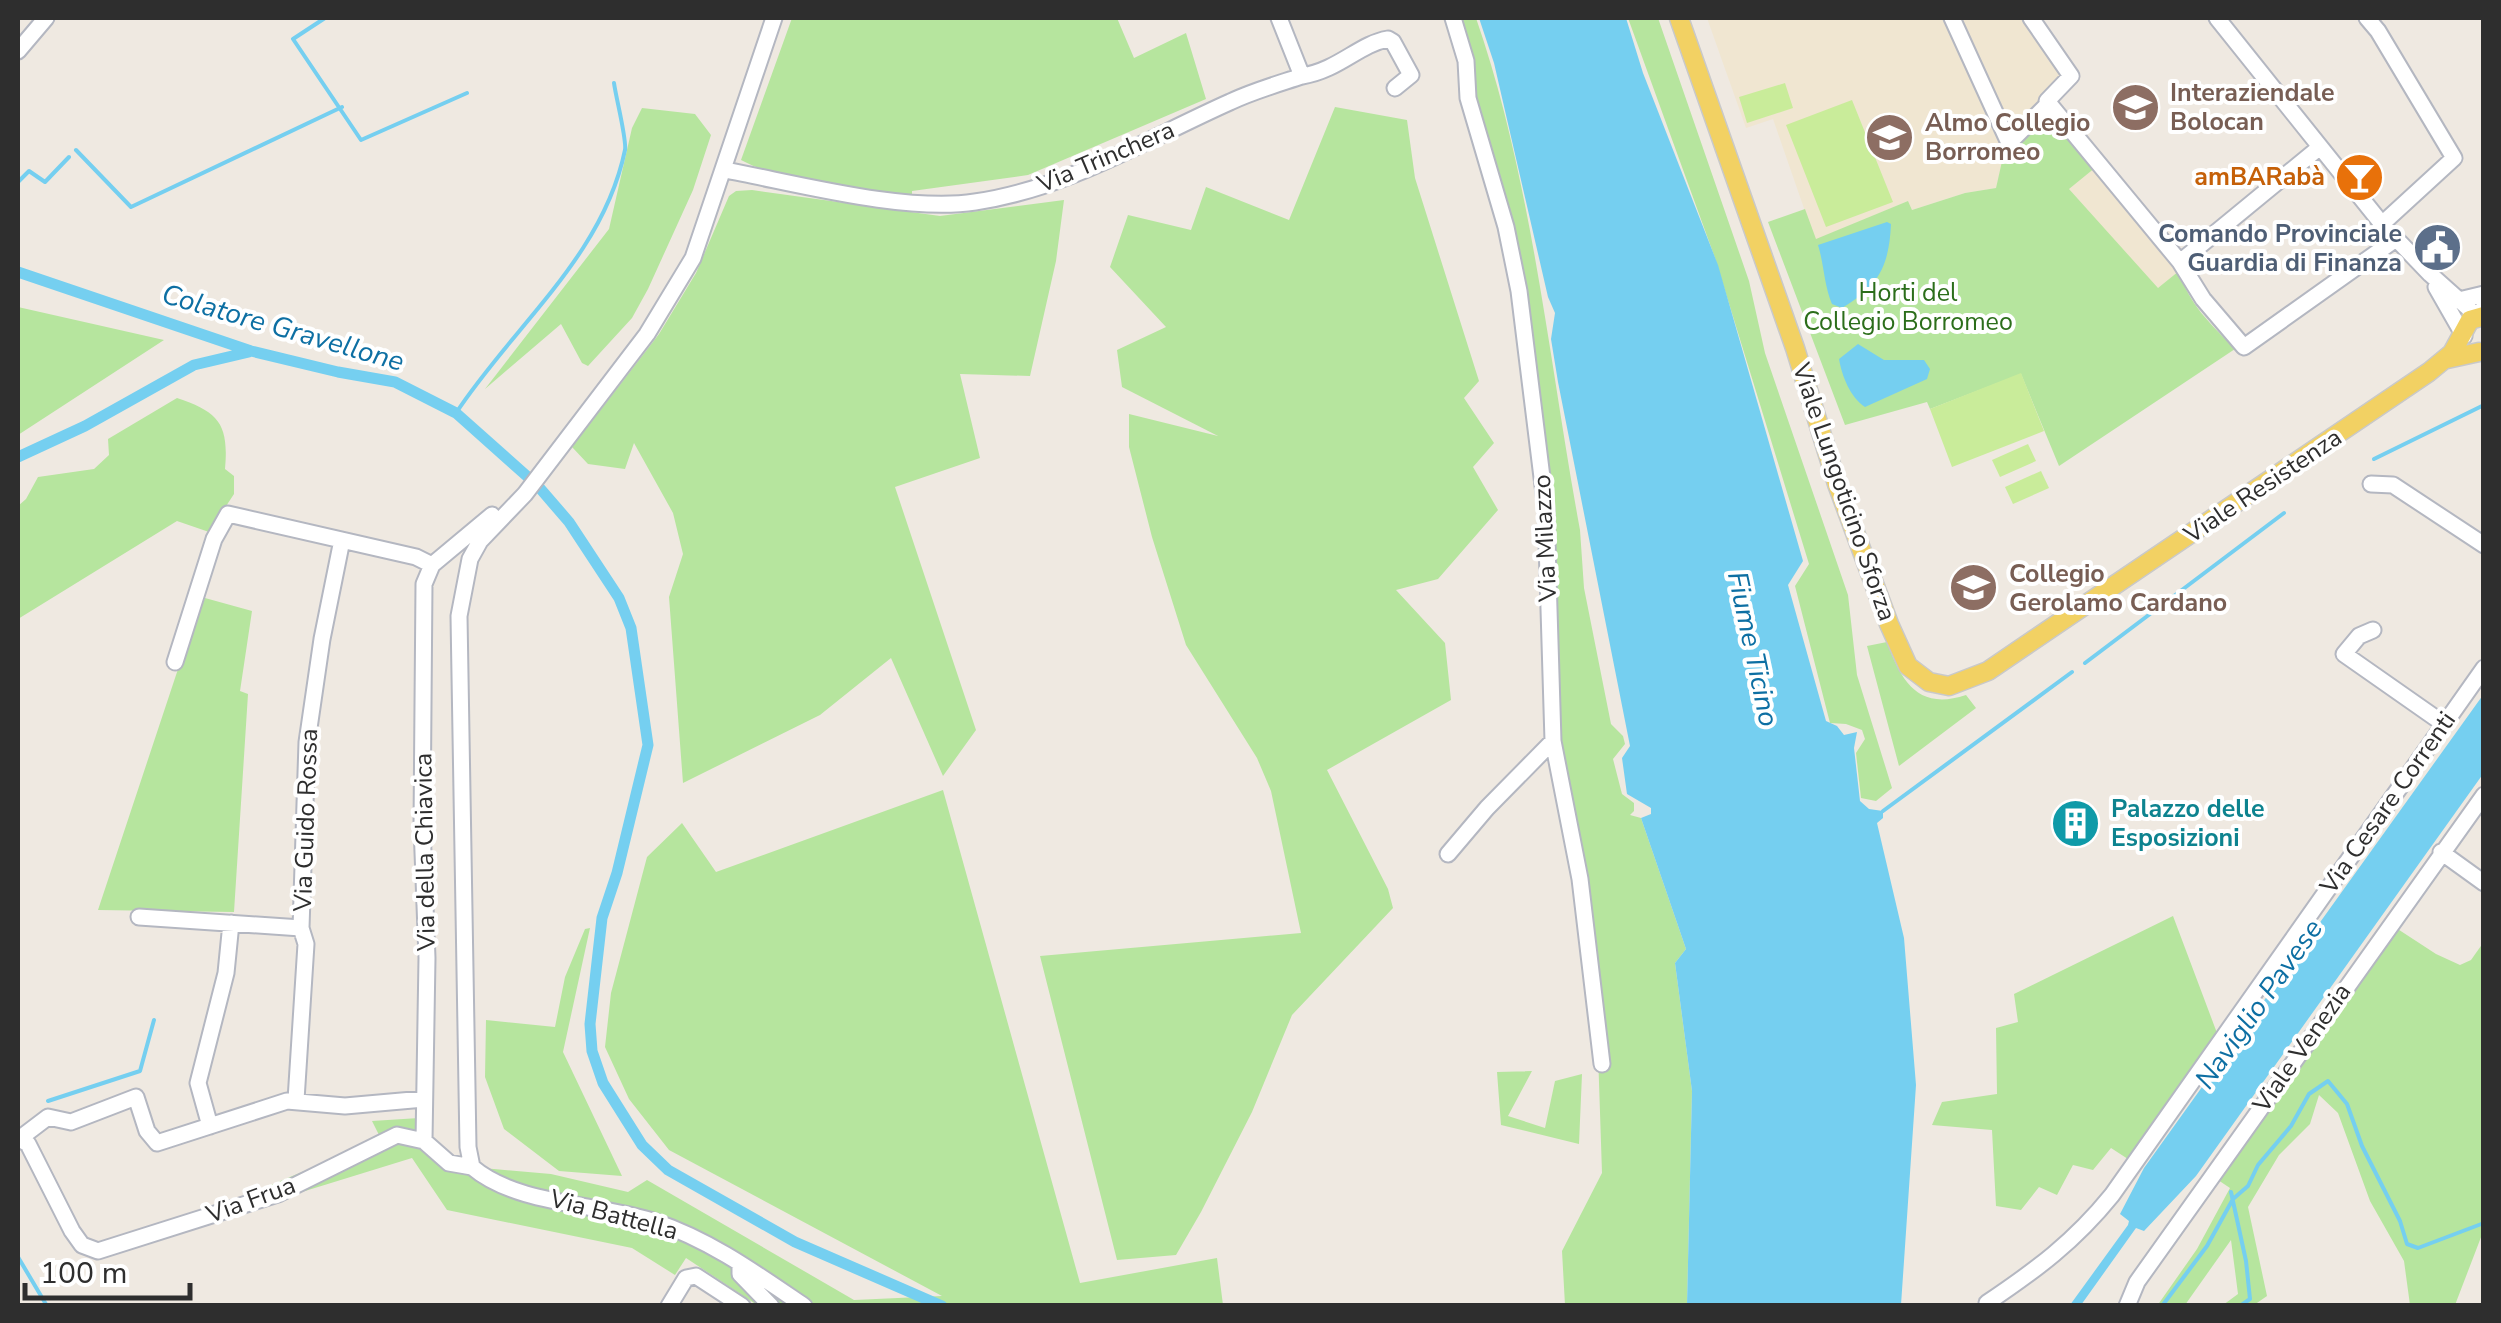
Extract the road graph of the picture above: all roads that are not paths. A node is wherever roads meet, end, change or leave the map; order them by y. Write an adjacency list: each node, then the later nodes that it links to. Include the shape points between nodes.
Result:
1 (46, 18): 10 (street)
2 (774, 18): 15 (street)
3 (1279, 18): 11 (street)
4 (1453, 18): 36 (street, Via Milazzo, via 1519,291 1546,510)
5 (1678, 18): 34 (main road, Viale Lungoticino Sforza, via 1856,537 1908,666)
6 (1952, 18): 13 (street, via 2009,143)
7 (2031, 18): 13 (street, via 2072,76)
8 (2218, 18): 14 (street)
9 (2367, 18): 16 (street, via 2454,158)
10 (18, 52)
11 (1302, 76): 12 (street, Via Trinchera, via 1324,72 1388,38 1411,75); 15 (street, Via Trinchera, via 1042,187 971,203 876,198)
12 (1395, 88)
13 (2048, 102): 18 (street)
14 (2320, 146): 16 (street); 18 (street)
15 (725, 170): 27 (street, via 693,258 670,297)
16 (2382, 224): 17 (street)
17 (2396, 239): 18 (street, via 2244,348); 19 (street)
18 (2180, 262)
19 (2430, 274): 21 (street); 23 (street)
20 (2484, 294): 21 (street)
21 (2459, 300): 22 (street)
22 (2481, 313): 23 (main road, Viale Resistenza, via 2466,324)
23 (2464, 336): 24 (main road); 25 (main road, Viale Resistenza)
24 (2482, 352): 25 (main road, Viale Resistenza)
25 (2448, 359): 34 (main road, Viale Resistenza, via 1988,670 1949,686)
26 (2371, 484): 29 (street, via 2393,485)
27 (526, 494): 30 (street); 50 (street, via 470,559 459,616)
28 (342, 540): 30 (street); 32 (street, via 228,514); 43 (street, Via Guido Rossa, via 310,708)
29 (2484, 545)
30 (432, 565): 45 (street, Via della Chiavica, via 424,584)
31 (2373, 630): 35 (street, via 2344,654)
32 (175, 662)
33 (2484, 668): 35 (street, Via Cesare Correnti)
34 (1920, 677)
35 (2444, 724): 52 (street, Via Cesare Correnti, via 2112,1195 2048,1262)
36 (1553, 741): 39 (street); 44 (street, Via Milazzo, via 1580,879)
37 (2484, 796): 38 (street, Viale Venezia)
38 (2441, 852): 40 (street); 57 (street, Viale Venezia, via 2137,1282)
39 (1448, 854)
40 (2484, 883)
41 (139, 917): 42 (street)
42 (231, 923): 43 (street); 47 (street, via 226,973 198,1083)
43 (301, 928): 46 (street, Via Guido Rossa, via 306,944)
44 (1602, 1064)
45 (424, 1099): 46 (street, via 345,1106); 49 (street, Via della Chiavica)
46 (296, 1100): 47 (street)
47 (210, 1126): 48 (street, via 157,1143 136,1097 71,1122 48,1117)
48 (18, 1138): 49 (street, Via Frua, via 28,1144 72,1231 98,1251 278,1194 397,1134)
49 (424, 1141): 50 (street, via 449,1164)
50 (472, 1166): 51 (street, Via Battella, via 516,1191 653,1220)
51 (740, 1264): 55 (street, via 740,1274); 56 (street, Via Battella)
52 (1987, 1303)
53 (669, 1306): 54 (street, via 686,1278 696,1276)
54 (742, 1306)
55 (771, 1306)
56 (804, 1306)
57 (2128, 1306)

